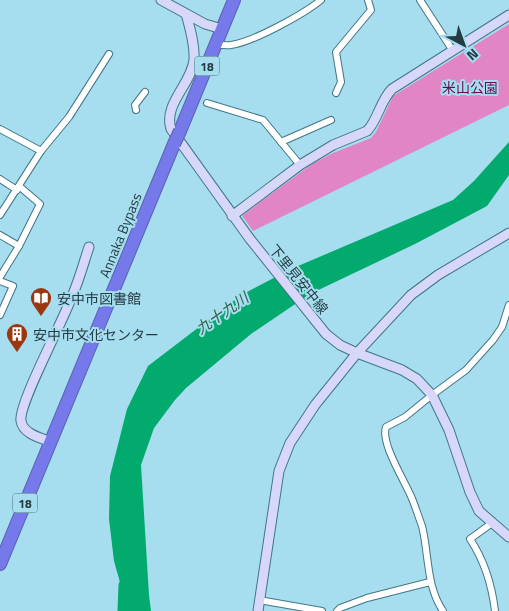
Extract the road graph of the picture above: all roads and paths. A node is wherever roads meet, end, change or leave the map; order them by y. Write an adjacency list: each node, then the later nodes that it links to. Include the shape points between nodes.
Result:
1 (161, 0): 6 (street)
2 (234, 0): 10 (highway, Annaka Bypass / 18)
3 (321, 0): 12 (street, via 243,43)
4 (368, 0): 16 (street, via 371,10 336,52 341,82)
5 (420, 0): 13 (street)
6 (171, 2): 7 (street)
7 (186, 14): 9 (street); 11 (street, 下里見安中線)
8 (509, 15): 13 (street)
9 (204, 24): 10 (street); 11 (street)
10 (222, 29): 12 (highway, Annaka Bypass / 18)
11 (191, 34): 27 (street, 下里見安中線, via 194,61 170,110 168,121 171,130)
12 (216, 44): 38 (highway, Annaka Bypass / 18, bridge)
13 (453, 51): 23 (street, via 392,89 384,97 367,132 333,145)
14 (109, 54): 22 (street, via 69,117)
15 (146, 92): 18 (street, via 135,105)
16 (336, 93)
17 (207, 103): 21 (street, via 263,120)
18 (136, 110)
19 (331, 120): 21 (street)
20 (0, 129): 22 (street)
21 (281, 142): 23 (street)
22 (41, 152): 25 (street)
23 (300, 164): 27 (street)
24 (0, 179): 25 (street)
25 (18, 188): 26 (street); 30 (street, via 40,204)
26 (0, 215)
27 (232, 216): 36 (street, 下里見安中線, via 326,334)
28 (509, 233): 36 (street, via 411,295)
29 (0, 235): 30 (street)
30 (18, 246): 32 (street)
31 (89, 247): 38 (street, via 70,302 20,416 24,428)
32 (0, 277)
33 (0, 281): 35 (street, via 13,286)
34 (509, 304): 37 (street, via 502,327 493,340 466,370)
35 (0, 315)
36 (357, 353): 37 (street, 下里見安中線, via 402,370); 43 (street, via 315,405 284,457 273,502)
37 (432, 395): 39 (street, 下里見安中線, via 449,430 470,492 479,511); 42 (street, via 405,417 386,427 384,433 422,527)
38 (51, 442): 41 (highway, Annaka Bypass / 18)
39 (492, 523): 40 (street, 下里見安中線); 48 (street, via 470,539 479,552)
40 (509, 537)
41 (0, 564)
42 (430, 582): 44 (street); 47 (street, via 367,598)
43 (259, 600): 45 (street); 46 (street)
44 (440, 610)
45 (258, 611)
46 (322, 611)
47 (337, 611)
48 (495, 611)

